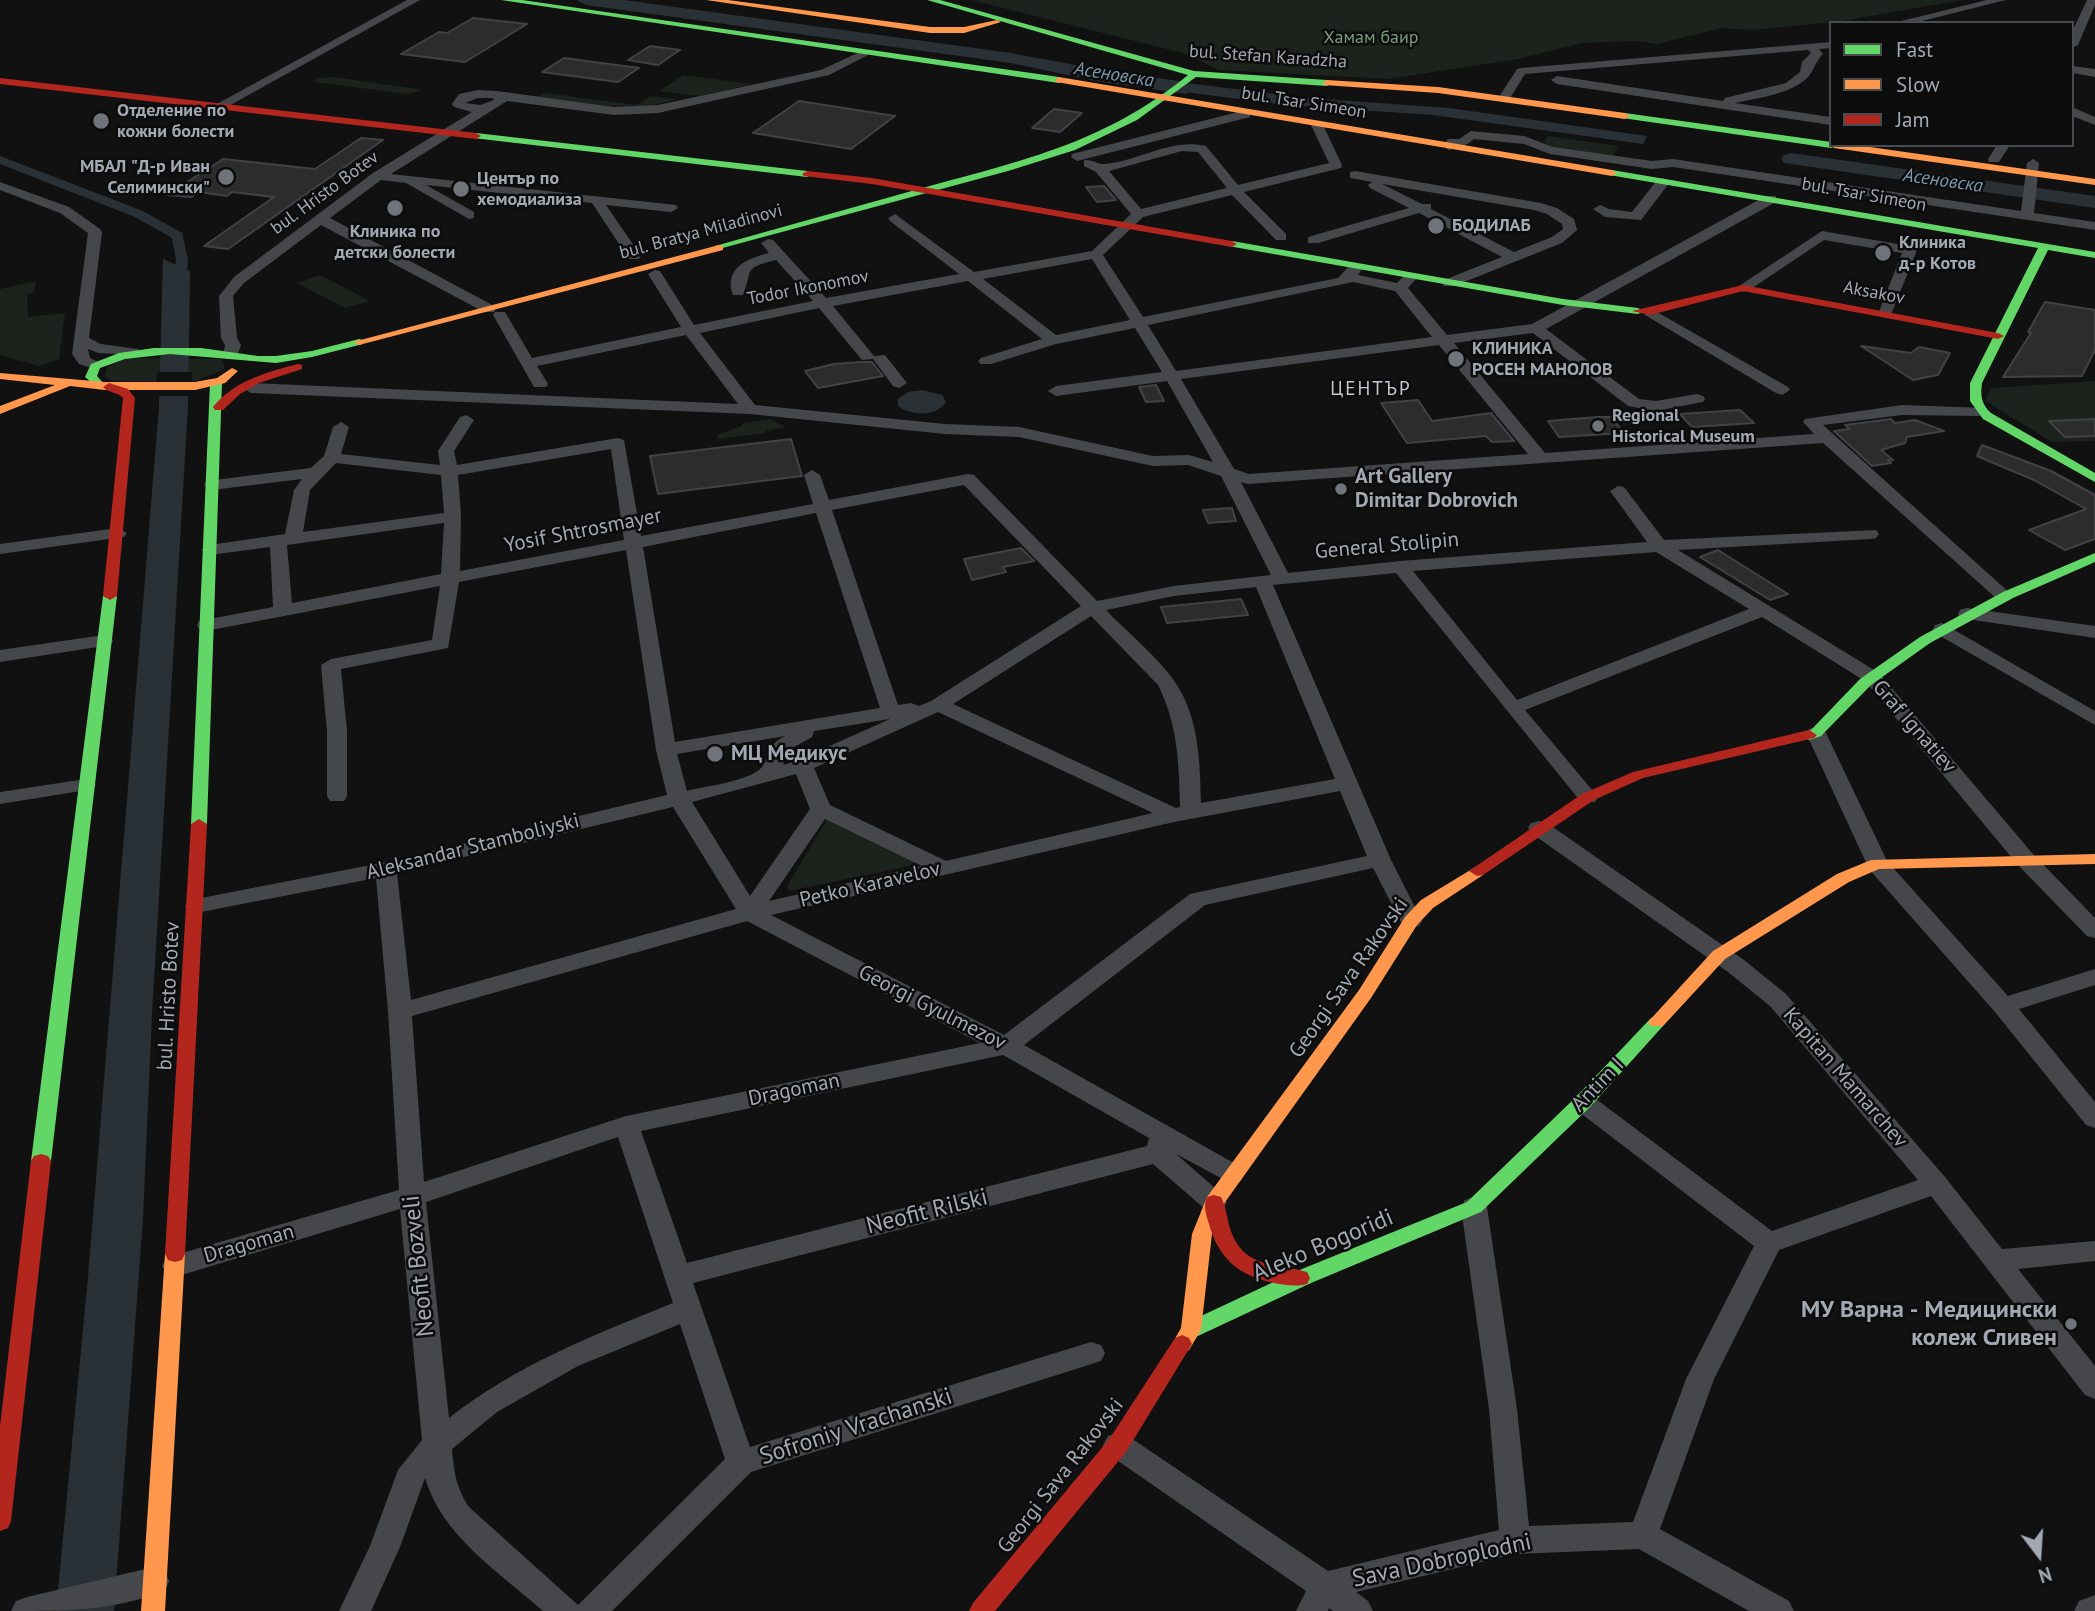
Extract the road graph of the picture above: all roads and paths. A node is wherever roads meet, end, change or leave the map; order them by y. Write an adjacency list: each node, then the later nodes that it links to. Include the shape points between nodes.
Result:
1 (415, 0): 26 (street)
2 (505, 0): 15 (main road, bul. Tsar Simeon)
3 (710, 0): 11 (main road, via 912,28)
4 (931, 0): 8 (main road)
5 (948, 0): 8 (main road)
6 (2001, 0): 9 (street)
7 (2092, 0): 10 (street)
8 (987, 14): 11 (main road); 11 (main road); 18 (main road, bul. Stefan Karadzha)
9 (1907, 21)
10 (2077, 28): 12 (street)
11 (964, 30)
12 (2095, 30)
13 (1829, 45): 14 (street)
14 (1811, 46): 22 (street, via 1521,71); 24 (street, via 1817,54 1808,62 1806,74 1790,86)
15 (864, 53): 21 (main road, bul. Tsar Simeon); 23 (street, bul. Hristo Botev, via 825,73 658,109 614,111 530,99)
16 (2074, 69): 17 (street)
17 (2095, 73)
18 (1191, 77): 21 (main road, bul. Bratya Miladinovi); 22 (main road, bul. Stefan Karadzha, via 1386,85)
19 (1557, 80): 24 (street)
20 (0, 81): 26 (main road)
21 (1170, 95): 30 (main road, bul. Tsar Simeon); 41 (main road, bul. Bratya Miladinovi, via 1165,108 1136,130); 54 (main road, bul. Bratya Miladinovi, via 1121,128 1068,152)
22 (1503, 100): 36 (main road, bul. Stefan Karadzha)
23 (496, 102): 29 (street, bul. Hristo Botev); 29 (street, via 478,94 459,100)
24 (1717, 104): 31 (street)
25 (2074, 104): 27 (street)
26 (221, 105): 35 (main road)
27 (2095, 105)
28 (2074, 112): 32 (street)
29 (469, 113): 35 (street, bul. Hristo Botev)
30 (1245, 114): 33 (main road, bul. Tsar Simeon); 34 (street, bul. Bratya Miladinovi)
31 (1829, 121)
32 (2095, 121)
33 (1317, 125): 37 (main road, bul. Tsar Simeon); 43 (street)
34 (1186, 129): 40 (street); 41 (street, bul. Bratya Miladinovi)
35 (448, 132): 47 (street, bul. Hristo Botev); 49 (main road)
36 (1829, 145)
37 (1449, 146): 50 (main road, bul. Tsar Simeon); 65 (street, via 1471,135 1493,137 1652,165 1673,163)
38 (1846, 147): 45 (main road, bul. Stefan Karadzha)
39 (2003, 147): 42 (street)
40 (1204, 151): 44 (street, via 1182,147); 55 (street)
41 (1077, 157): 44 (street); 52 (main road, bul. Bratya Miladinovi)
42 (1994, 159)
43 (1336, 165): 46 (street); 55 (street)
44 (1101, 169): 66 (street)
45 (2031, 174): 51 (main road, bul. Stefan Karadzha); 65 (street)
46 (1355, 175): 57 (street); 63 (street)
47 (379, 176): 48 (street); 68 (street, bul. Hristo Botev)
48 (405, 179): 59 (street); 67 (street)
49 (872, 181): 54 (main road); 60 (main road, via 894,192)
50 (1663, 182): 58 (main road, bul. Tsar Simeon); 64 (street, via 1636,217)
51 (2095, 182)
52 (980, 183): 56 (main road, bul. Bratya Miladinovi); 61 (main road, via 974,193)
53 (0, 186): 101 (street, via 74,215 95,232)
54 (928, 190): 56 (main road); 60 (main road, bul. Bratya Miladinovi)
55 (1235, 190): 66 (street); 72 (street)
56 (945, 193): 61 (main road); 75 (main road, bul. Bratya Miladinovi)
57 (1468, 194): 63 (street); 79 (street, via 1536,206 1569,222 1567,234)
58 (1771, 199): 74 (main road, bul. Tsar Simeon); 88 (street)
59 (596, 200): 62 (street); 78 (street)
60 (887, 201): 89 (main road, bul. Bratya Miladinovi)
61 (988, 202): 70 (main road)
62 (671, 208)
63 (1421, 209): 73 (street); 79 (street)
64 (1600, 209)
65 (2027, 209): 71 (street)
66 (1138, 214): 70 (street)
67 (469, 215)
68 (319, 218): 89 (street); 96 (street, bul. Hristo Botev, via 230,289 226,296)
69 (895, 218): 82 (street)
70 (1125, 226): 76 (street); 80 (main road)
71 (2095, 226)
72 (1281, 237)
73 (1313, 240)
74 (2045, 245): 77 (main road, bul. Tsar Simeon); 95 (main road)
75 (773, 249): 81 (main road, bul. Bratya Miladinovi); 86 (street, via 745,264 739,272); 87 (street)
76 (1096, 254): 82 (street, Todor Ikonomov); 92 (street)
77 (2095, 255)
78 (634, 256)
79 (1513, 257): 84 (street)
80 (1352, 272): 83 (main road); 92 (street, via 1342,282)
81 (655, 274): 89 (main road, bul. Bratya Miladinovi); 94 (street)
82 (970, 277): 87 (street, Todor Ikonomov); 97 (street)
83 (1406, 282): 84 (main road); 98 (street)
84 (1449, 283): 88 (main road)
85 (1743, 288): 90 (main road); 91 (main road, Aksakov); 91 (street, via 1822,235 1910,250)
86 (738, 292)
87 (823, 303): 94 (street, Todor Ikonomov); 112 (street)
88 (1583, 303): 90 (main road); 93 (street)
89 (494, 312): 102 (main road, bul. Bratya Miladinovi, via 303,356 265,360); 104 (street); 107 (main road, bul. Bratya Miladinovi)
90 (1650, 312): 117 (street)
91 (1885, 314): 95 (main road, Aksakov)
92 (1139, 322): 97 (street); 109 (street)
93 (1536, 328): 98 (street); 120 (street, via 1633,403 1656,406)
94 (690, 330): 104 (street, Todor Ikonomov); 122 (street)
95 (1998, 337): 123 (main road, via 1974,390)
96 (229, 338): 100 (street); 102 (street, bul. Hristo Botev)
97 (1053, 340): 103 (street)
98 (1445, 340): 109 (street); 130 (street)
99 (133, 352): 100 (main road, bul. Bratya Miladinovi); 101 (street, via 103,349); 106 (main road, bul. Bratya Miladinovi)
100 (199, 352): 102 (main road, bul. Bratya Miladinovi)
101 (74, 356): 106 (street); 110 (main road)
102 (232, 356): 111 (main road, via 233,370)
103 (986, 361)
104 (528, 363): 114 (street)
105 (0, 367): 110 (main road)
106 (95, 367): 110 (main road); 113 (main road); 115 (main road, via 91,377)
107 (298, 367): 111 (main road, bul. Bratya Miladinovi); 124 (main road, via 236,390 220,404)
108 (0, 376): 110 (main road)
109 (1170, 376): 118 (street); 134 (street)
110 (35, 377): 113 (main road); 119 (main road, via 43,390)
111 (218, 382): 115 (main road, bul. Bratya Miladinovi); 124 (main road, bul. Hristo Botev)
112 (899, 383)
113 (68, 384): 115 (main road); 119 (main road)
114 (540, 384)
115 (105, 386): 121 (main road); 141 (main road, via 129,398)
116 (251, 388): 122 (street)
117 (1782, 390)
118 (1056, 391)
119 (34, 398): 121 (main road)
120 (1696, 399)
121 (4, 409)
122 (750, 409): 134 (street, via 1019,432 1153,461 1189,460)
123 (1984, 414): 127 (street, via 1902,410 1811,422); 136 (main road)
124 (215, 417): 137 (main road, bul. Hristo Botev)
125 (466, 420): 131 (street, via 446,450)
126 (341, 427): 129 (street)
127 (1827, 438): 130 (street); 152 (street)
128 (1361, 451): 132 (street)
129 (332, 458): 131 (street); 133 (street)
130 (1540, 458): 132 (street)
131 (450, 471): 140 (street); 144 (street, via 618,443)
132 (1371, 471): 134 (street, via 1248,479)
133 (316, 472): 137 (street); 143 (street, via 302,490)
134 (1227, 473): 151 (street, via 1254,520)
135 (812, 475): 139 (street)
136 (2095, 478)
137 (212, 485): 147 (main road, bul. Hristo Botev)
138 (1618, 491): 145 (street)
139 (823, 508): 144 (street, Yosif Shtrosmayer); 153 (street, Yosif Shtrosmayer, via 968,479); 165 (street)
140 (452, 517): 143 (street); 150 (street)
141 (118, 533): 146 (street); 160 (main road)
142 (1870, 534): 145 (street, General Stolipin)
143 (285, 540): 147 (street); 155 (street)
144 (635, 544): 150 (street, Yosif Shtrosmayer); 169 (street)
145 (1659, 546): 149 (street, General Stolipin); 154 (street, Graf Ignatiev)
146 (0, 549)
147 (209, 550): 157 (main road, bul. Hristo Botev)
148 (2095, 557): 152 (main road, Georgi Sava Rakovski)
149 (1400, 566): 151 (street, General Stolipin); 164 (street)
150 (450, 580): 155 (street, Yosif Shtrosmayer); 174 (street, via 441,644 331,666)
151 (1272, 580): 153 (street, General Stolipin, via 1174,591); 172 (street)
152 (2003, 595): 156 (main road, Georgi Sava Rakovski)
153 (1091, 608): 163 (street, General Stolipin); 179 (street, via 1154,668 1177,701 1188,736)
154 (1761, 611): 162 (street, Graf Ignatiev); 164 (street)
155 (283, 612): 157 (street, Yosif Shtrosmayer)
156 (1967, 614): 158 (main road, Georgi Sava Rakovski); 159 (street)
157 (206, 625): 187 (main road, bul. Hristo Botev)
158 (1942, 629): 162 (main road, Georgi Sava Rakovski); 166 (street)
159 (2095, 632)
160 (104, 641): 161 (street); 173 (main road)
161 (0, 656)
162 (1872, 677): 168 (main road, Georgi Sava Rakovski); 181 (street, Graf Ignatiev)
163 (937, 705): 165 (street); 170 (street, Aleksandar Stamboliyski); 179 (street)
164 (1513, 708): 176 (street)
165 (891, 713): 167 (street)
166 (2095, 719)
167 (825, 724): 169 (street); 171 (street, via 786,741 776,752 770,771)
168 (1816, 733): 176 (main road, Georgi Sava Rakovski, via 1638,775); 184 (street)
169 (666, 750): 175 (street)
170 (803, 765): 171 (street, Aleksandar Stamboliyski); 178 (street)
171 (749, 782): 175 (street, Aleksandar Stamboliyski)
172 (1347, 783): 179 (street, Petko Karavelov); 183 (street)
173 (86, 785): 177 (street); 218 (main road)
174 (337, 796)
175 (678, 797): 186 (street, Aleksandar Stamboliyski); 188 (street)
176 (1588, 797): 180 (main road, Georgi Sava Rakovski)
177 (0, 798)
178 (821, 809): 185 (street); 188 (street)
179 (1182, 814): 185 (street, Petko Karavelov)
180 (1539, 828): 189 (main road, Georgi Sava Rakovski, via 1427,904); 191 (street, Kapitan Mamarchev)
181 (2025, 859): 182 (main road, Antim I); 184 (main road, Antim I); 190 (street, Graf Ignatiev)
182 (2095, 859)
183 (1380, 860): 189 (street); 195 (street, Dragoman, via 1198,899)
184 (1877, 864): 191 (main road, Antim I, via 1843,878); 193 (street)
185 (944, 868): 188 (street, Petko Karavelov)
186 (386, 869): 187 (street, Aleksandar Stamboliyski); 194 (street, Neofit Bozveli)
187 (195, 906): 208 (main road, bul. Hristo Botev)
188 (749, 913): 194 (street, Petko Karavelov); 195 (street, Georgi Gyulmezov)
189 (1411, 922): 200 (main road, Georgi Sava Rakovski, via 1365,994)
190 (2095, 931)
191 (1719, 955): 196 (main road, Antim I); 201 (street, Kapitan Mamarchev, via 1778,1000)
192 (2095, 976): 193 (street)
193 (2003, 1006): 197 (street)
194 (400, 1011): 202 (street, Neofit Bozveli)
195 (1006, 1045): 198 (street, Dragoman); 199 (street, Georgi Gyulmezov)
196 (1583, 1102): 204 (main road, Antim I); 205 (street)
197 (2095, 1119)
198 (626, 1125): 202 (street, Dragoman); 209 (street)
199 (1160, 1144): 200 (street, Georgi Gyulmezov); 203 (street); 209 (street, Neofit Rilski)
200 (1232, 1174): 203 (main road, Georgi Sava Rakovski)
201 (1936, 1184): 205 (street); 207 (street, Kapitan Mamarchev)
202 (412, 1196): 208 (street, Dragoman); 215 (street, Neofit Bozveli)
203 (1214, 1202): 210 (main road, via 1223,1242 1238,1263 1266,1276); 212 (main road, Georgi Sava Rakovski, via 1202,1234)
204 (1474, 1207): 210 (main road, Aleko Bogoridi); 220 (street, via 1503,1409)
205 (1769, 1242): 219 (street, via 1700,1379)
206 (2095, 1251): 207 (street)
207 (1997, 1260): 214 (street, Kapitan Mamarchev)
208 (175, 1266): 221 (main road, bul. Hristo Botev)
209 (679, 1276): 211 (street)
210 (1304, 1277): 212 (main road, Aleko Bogoridi)
211 (688, 1309): 215 (street, via 568,1358 487,1404); 217 (street)
212 (1191, 1330): 216 (main road, Georgi Sava Rakovski)
213 (1091, 1353): 217 (street, Sofroniy Vrachanski)
214 (2095, 1387)
215 (438, 1443): 224 (street, via 408,1479 385,1547); 225 (street, Neofit Bozveli, via 440,1477 458,1516)
216 (1118, 1445): 222 (street); 227 (main road, Georgi Sava Rakovski)
217 (741, 1464): 226 (street, Sofroniy Vrachanski)
218 (0, 1521)
219 (1643, 1535): 220 (street, Sava Dobroplodni); 229 (street)
220 (1515, 1540): 222 (street, Sava Dobroplodni)
221 (154, 1596): 223 (street)
222 (1318, 1599): 228 (street)
223 (27, 1611)
224 (355, 1611)
225 (565, 1611)
226 (591, 1611)
227 (981, 1611)
228 (1357, 1611)
229 (1777, 1611)

